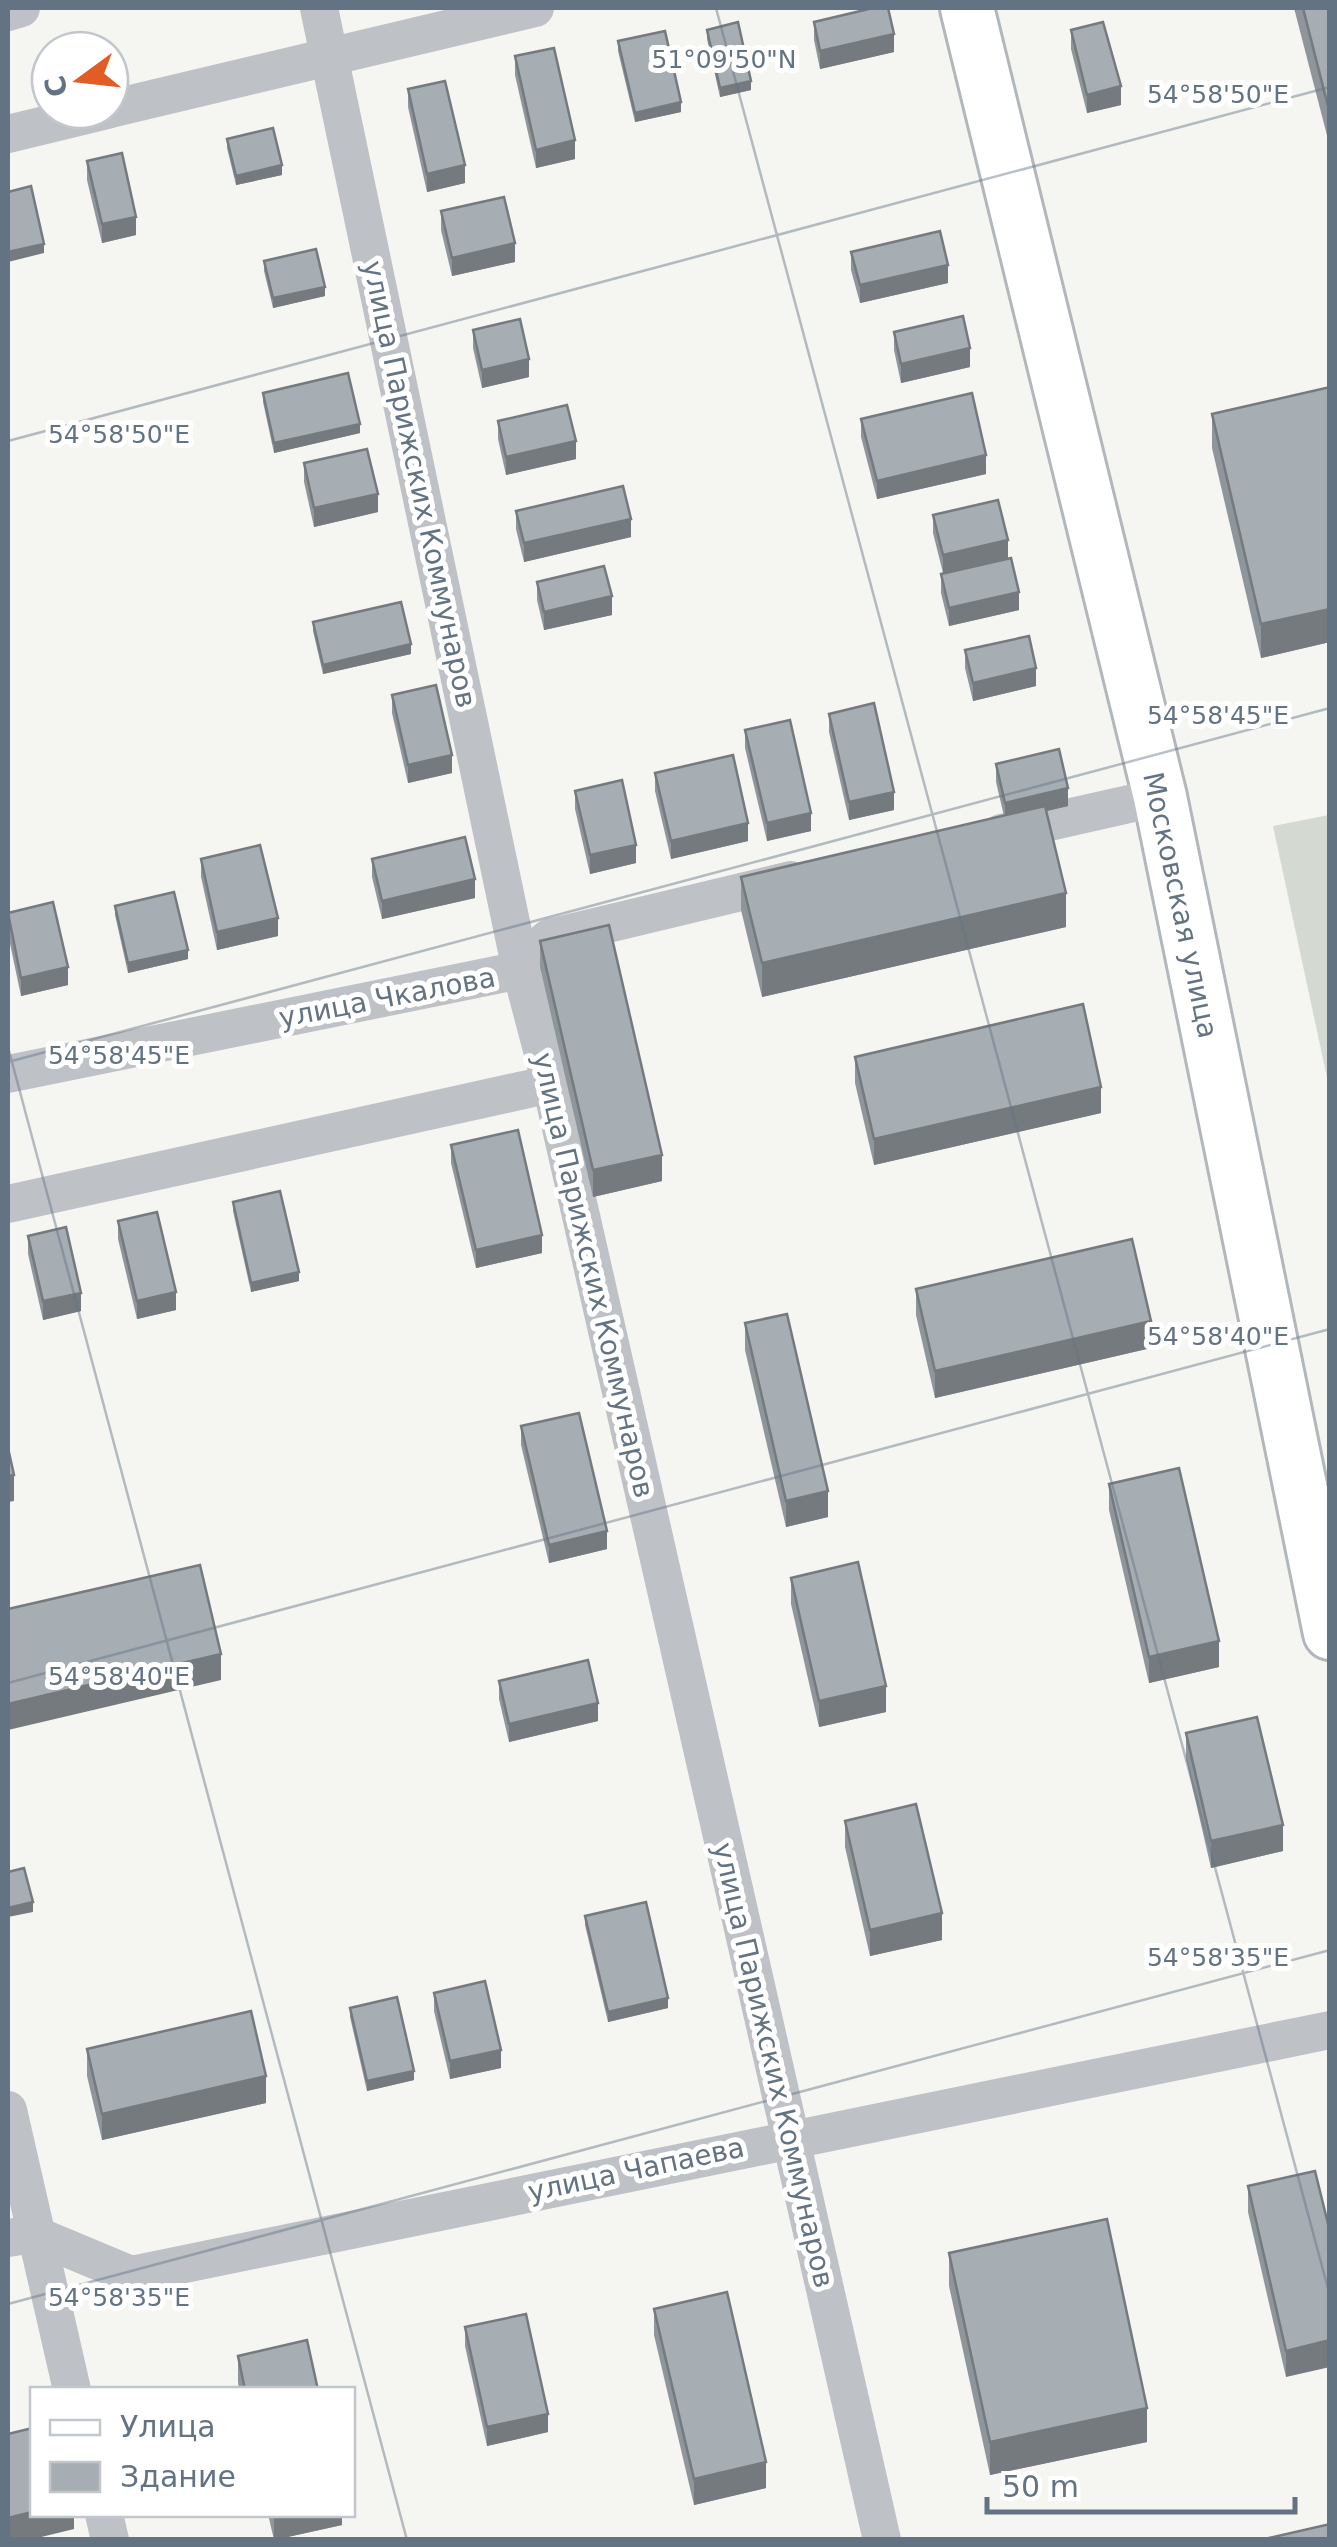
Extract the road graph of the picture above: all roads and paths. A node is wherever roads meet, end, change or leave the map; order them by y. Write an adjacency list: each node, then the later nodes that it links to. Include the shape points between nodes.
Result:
1 (21, 8): 5 (street)
2 (319, 8): 6 (street, улица Парижских Коммунаров)
3 (535, 8): 6 (street)
4 (967, 8): 8 (street, Московская улица)
5 (8, 12)
6 (331, 58): 7 (street); 11 (street, улица Парижских Коммунаров)
7 (130, 105)
8 (1160, 797): 9 (street); 15 (street, Московская улица)
9 (968, 840)
10 (834, 871): 11 (street, улица Чкалова, via 549,938)
11 (521, 970): 12 (street, улица Чкалова); 13 (street, улица Парижских Коммунаров)
12 (8, 1074)
13 (551, 1084): 14 (street); 18 (street, улица Парижских Коммунаров)
14 (8, 1204)
15 (1330, 1633)
16 (1330, 2030): 18 (street, улица Чапаева)
17 (8, 2110): 19 (street)
18 (790, 2137): 19 (street, улица Чапаева, via 131,2275); 21 (street, улица Парижских Коммунаров)
19 (20, 2236): 20 (street)
20 (71, 2387)
21 (882, 2540)

